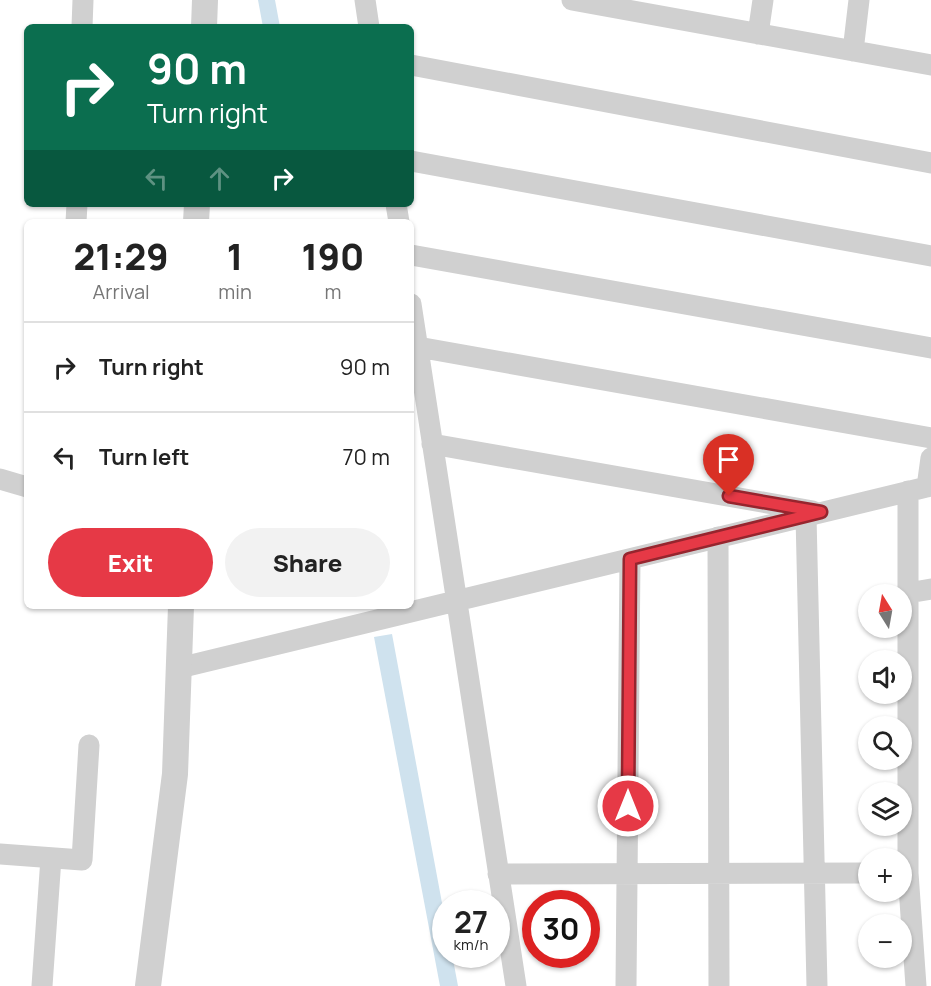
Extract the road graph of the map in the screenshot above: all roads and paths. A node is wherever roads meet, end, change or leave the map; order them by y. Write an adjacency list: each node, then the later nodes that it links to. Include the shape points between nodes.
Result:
1 (83, 0): 8 (street)
2 (205, 0): 9 (street)
3 (365, 0): 10 (street)
4 (576, 0): 7 (street)
5 (763, 0): 11 (street)
6 (859, 0): 12 (street)
7 (671, 9): 11 (street)
8 (82, 24)
9 (204, 24)
10 (369, 24)
11 (758, 34): 12 (street)
12 (853, 51): 13 (street)
13 (931, 65)
14 (414, 66): 16 (street)
15 (414, 162): 18 (street)
16 (931, 163)
17 (414, 256): 21 (street)
18 (931, 256)
19 (414, 322): 20 (street)
20 (418, 347): 22 (street); 23 (street)
21 (931, 348)
22 (931, 438)
23 (432, 444): 28 (street); 34 (street)
24 (931, 458): 27 (street)
25 (0, 479): 26 (street)
26 (24, 486)
27 (922, 488): 28 (street); 31 (street)
28 (813, 514): 29 (street); 42 (street)
29 (718, 537): 30 (street); 46 (street)
30 (630, 559): 34 (street); 45 (street)
31 (909, 584)
32 (931, 589): 33 (street)
33 (912, 592)
34 (456, 601): 37 (street); 44 (street)
35 (181, 609): 37 (street)
36 (908, 638): 39 (street)
37 (179, 668): 49 (street, via 175,774)
38 (89, 745): 41 (street, via 82,860)
39 (905, 848)
40 (0, 854): 41 (street)
41 (51, 858): 48 (street)
42 (814, 873): 43 (street); 46 (street); 53 (street)
43 (858, 873)
44 (498, 874): 45 (street); 50 (street)
45 (627, 874): 46 (street); 51 (street)
46 (719, 874): 52 (street)
47 (908, 902): 54 (street)
48 (42, 986)
49 (148, 986)
50 (516, 986)
51 (626, 986)
52 (719, 986)
53 (817, 986)
54 (916, 986)

